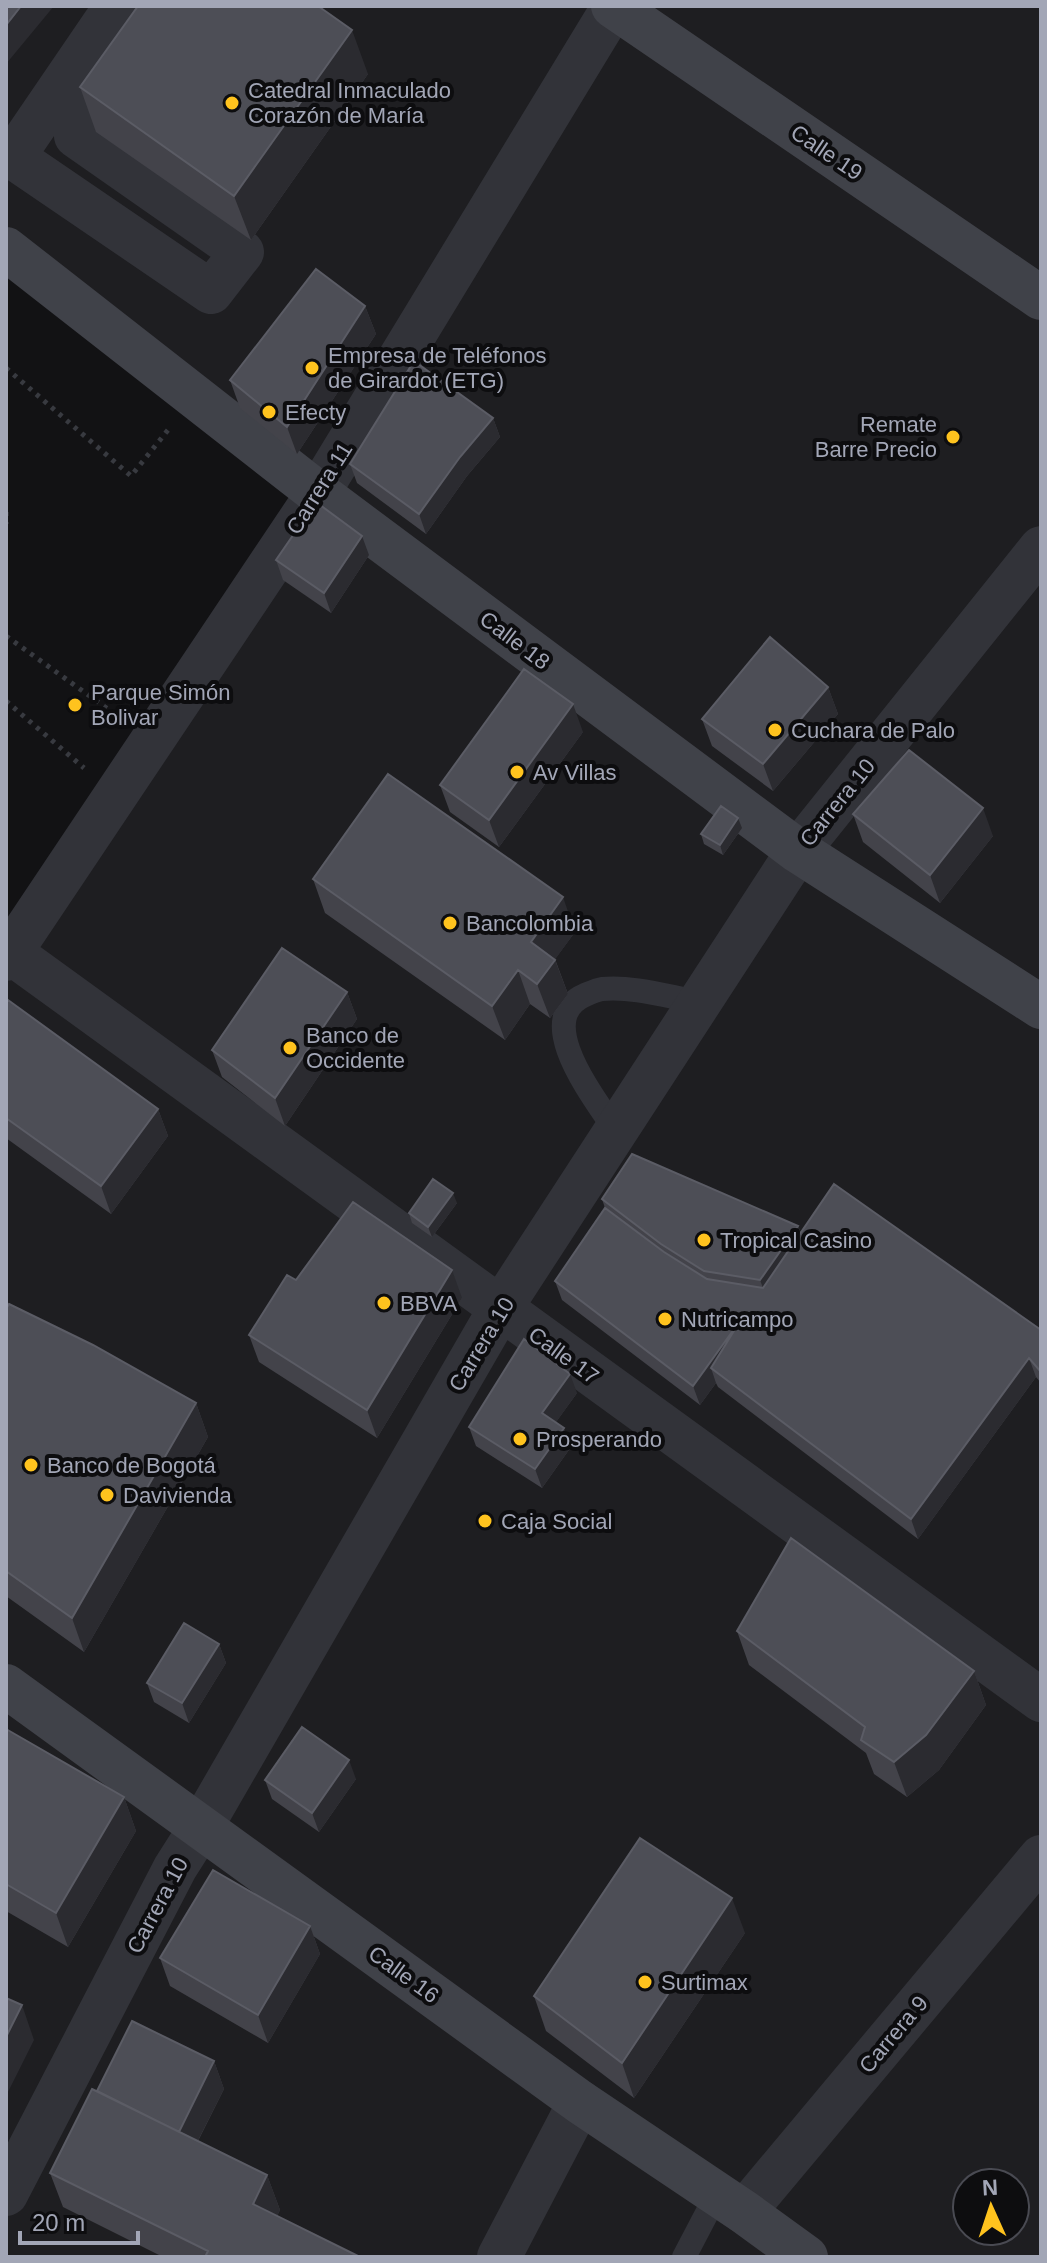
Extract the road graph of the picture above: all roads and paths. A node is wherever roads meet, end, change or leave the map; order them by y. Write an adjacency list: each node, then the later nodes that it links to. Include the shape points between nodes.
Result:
1 (116, 6): 2 (street, via 13,157 211,292 242,252 76,136)
2 (168, 6)
3 (613, 6): 5 (street, Calle 19); 8 (street, Carrera 11)
4 (6, 249): 8 (street, Calle 18)
5 (1041, 298)
6 (6, 368): 7 (path, via 131,476)
7 (168, 429)
8 (318, 493): 14 (street, Carrera 11); 16 (street, Calle 18)
9 (6, 512): 10 (path)
10 (6, 524)
11 (1041, 548): 16 (street, Carrera 10)
12 (6, 636): 14 (path)
13 (6, 701): 15 (path)
14 (152, 740): 15 (street, Carrera 11)
15 (115, 795): 17 (street, Carrera 11)
16 (798, 851): 18 (street, Carrera 10); 19 (street, Calle 18)
17 (8, 956): 21 (street, Calle 17)
18 (699, 1002): 20 (street, Carrera 10); 20 (lane, via 600,989 575,999 567,1010 563,1036 578,1072)
19 (1041, 1007)
20 (616, 1131): 21 (street, Carrera 10)
21 (500, 1309): 23 (street, Calle 17); 24 (street, Carrera 10)
22 (6, 1686): 24 (street, Calle 16)
23 (1041, 1700)
24 (201, 1827): 26 (street, Calle 16); 27 (street, Carrera 10)
25 (1041, 1857): 28 (street, Carrera 9)
26 (580, 2102): 28 (street, Calle 16); 29 (street)
27 (6, 2194)
28 (731, 2203): 30 (lane); 31 (street, Calle 16)
29 (499, 2257)
30 (684, 2257)
31 (806, 2257)

